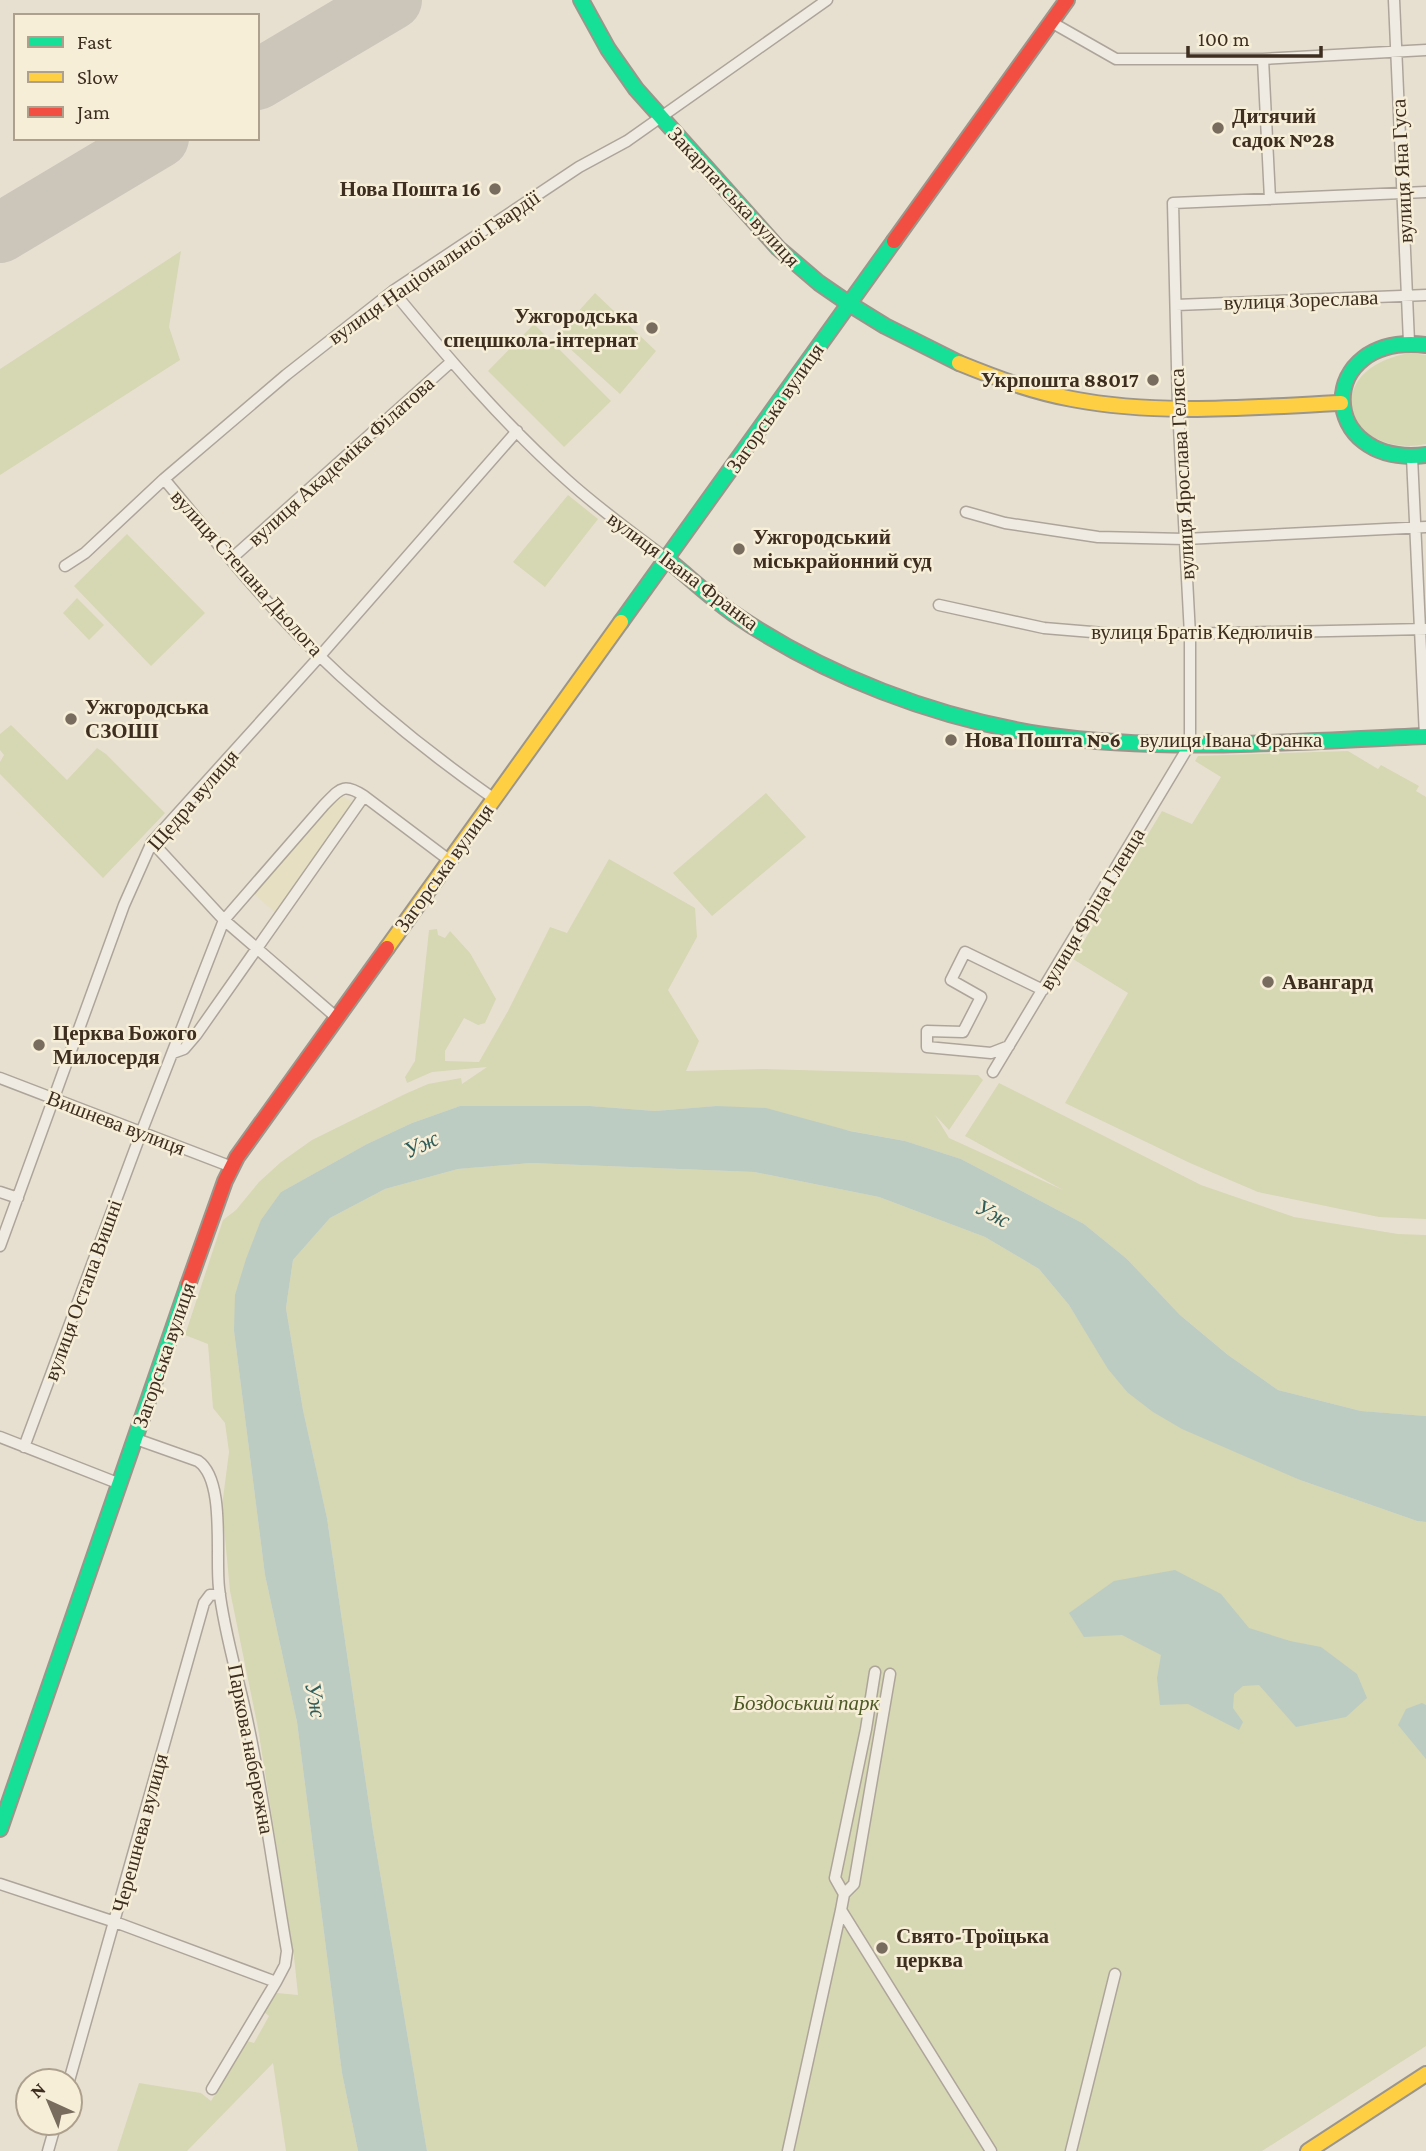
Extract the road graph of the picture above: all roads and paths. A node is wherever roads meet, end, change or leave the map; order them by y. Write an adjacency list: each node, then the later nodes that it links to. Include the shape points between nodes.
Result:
1 (581, 0): 9 (street, Закарпатська вулиця, via 626,76)
2 (827, 0): 9 (street, вулиця Національної Гвардії)
3 (1067, 0): 5 (street, Загорська вулиця)
4 (1394, 0): 7 (street, вулиця Яна Гуса)
5 (1051, 22): 8 (street, via 1116,59); 16 (street, Загорська вулиця)
6 (1426, 50): 7 (street)
7 (1396, 52): 8 (street); 10 (street, вулиця Яна Гуса)
8 (1263, 59): 12 (street)
9 (660, 118): 13 (street, вулиця Національної Гвардії); 16 (street, Закарпатська вулиця, via 759,229)
10 (1403, 192): 11 (street); 12 (street); 15 (street, вулиця Яна Гуса)
11 (1426, 192)
12 (1270, 199): 17 (street, вулиця Ярослава Геляса, via 1172,203)
13 (393, 291): 20 (street, вулиця Івана Франка); 25 (street, вулиця Національної Гвардії)
14 (1426, 295): 15 (street, вулиця Зореслава)
15 (1407, 296): 17 (street, вулиця Зореслава); 18 (street, вулиця Яна Гуса)
16 (848, 304): 22 (street, Закарпатська вулиця, via 919,343 1019,385 1107,405); 30 (street, Загорська вулиця)
17 (1176, 305): 22 (street, вулиця Ярослава Геляса)
18 (1409, 342): 19 (street); 21 (street, via 1371,354 1357,365 1344,386)
19 (1426, 345)
20 (451, 362): 23 (street, вулиця Івана Франка); 29 (street, вулиця Академіка Філатова)
21 (1341, 403): 22 (street, Закарпатська вулиця); 24 (street, via 1360,439 1381,451)
22 (1178, 408): 28 (street, вулиця Ярослава Геляса)
23 (517, 431): 30 (street, вулиця Івана Франка, via 566,480); 35 (street, Щедра вулиця)
24 (1419, 456): 27 (street)
25 (164, 479): 29 (street, вулиця Степана Дьолога); 31 (street, вулиця Національної Гвардії)
26 (966, 512): 28 (street, via 1005,523 1098,537)
27 (1421, 527): 28 (street); 33 (street)
28 (1185, 539): 34 (street, вулиця Ярослава Геляса)
29 (231, 559): 35 (street, вулиця Степана Дьолога)
30 (668, 560): 37 (street, вулиця Івана Франка, via 762,631 828,666 918,703 1044,735); 39 (street, Загорська вулиця)
31 (65, 566)
32 (939, 605): 34 (street, вулиця Братів Кедюличів, via 1069,631)
33 (1423, 629): 34 (street, вулиця Братів Кедюличів); 36 (street)
34 (1190, 635): 37 (street, вулиця Ярослава Геляса)
35 (320, 656): 39 (street, вулиця Степана Дьолога, via 406,734); 40 (street, Щедра вулиця)
36 (1426, 736): 37 (street, вулиця Івана Франка)
37 (1191, 744): 44 (street, вулиця Фріца Гленца)
38 (363, 796): 41 (street); 42 (street, via 352,788 338,790); 43 (street)
39 (494, 798): 41 (street, Загорська вулиця)
40 (152, 842): 42 (street); 50 (street, Щедра вулиця)
41 (449, 860): 45 (street, Загорська вулиця)
42 (224, 920): 43 (street); 47 (street, вулиця Остапа Вишні)
43 (257, 949): 45 (street); 47 (street, via 196,1035 184,1049)
44 (1043, 990): 46 (street, вулиця Фріца Гленца); 46 (street, via 965,952 951,980 981,997 962,1032 927,1031 927,1047 991,1053)
45 (336, 1017): 52 (street, Загорська вулиця)
46 (1009, 1046): 48 (street, вулиця Фріца Гленца)
47 (173, 1053): 51 (street, вулиця Остапа Вишні)
48 (993, 1072)
49 (0, 1078): 50 (street, Вишнева вулиця)
50 (55, 1100): 51 (street, Вишнева вулиця); 54 (street, Щедра вулиця)
51 (141, 1133): 52 (street, Вишнева вулиця); 58 (street, вулиця Остапа Вишні)
52 (232, 1167): 57 (street, Загорська вулиця)
53 (0, 1192): 54 (street)
54 (18, 1198): 55 (street, Щедра вулиця)
55 (0, 1246)
56 (0, 1437): 58 (street)
57 (136, 1439): 59 (street, Загорська вулиця); 60 (street, Паркова набережна, via 198,1461 209,1472 216,1501)
58 (24, 1447): 59 (street)
59 (120, 1484): 63 (street, Загорська вулиця)
60 (220, 1594): 67 (street, Черешнева вулиця, via 210,1595 204,1603); 69 (street, Паркова набережна, via 249,1727 287,1951)
61 (875, 1672): 65 (street, via 835,1878)
62 (890, 1674): 65 (street, via 854,1884)
63 (0, 1829)
64 (0, 1884): 67 (street)
65 (844, 1894): 66 (street)
66 (841, 1910): 73 (street); 74 (street)
67 (115, 1922): 69 (street); 70 (street, Черешнева вулиця)
68 (1115, 1974): 75 (street)
69 (276, 1982): 72 (street, Паркова набережна)
70 (73, 2067)
71 (1426, 2074): 76 (street)
72 (212, 2089)
73 (788, 2151)
74 (991, 2151)
75 (1071, 2151)
76 (1308, 2151)

